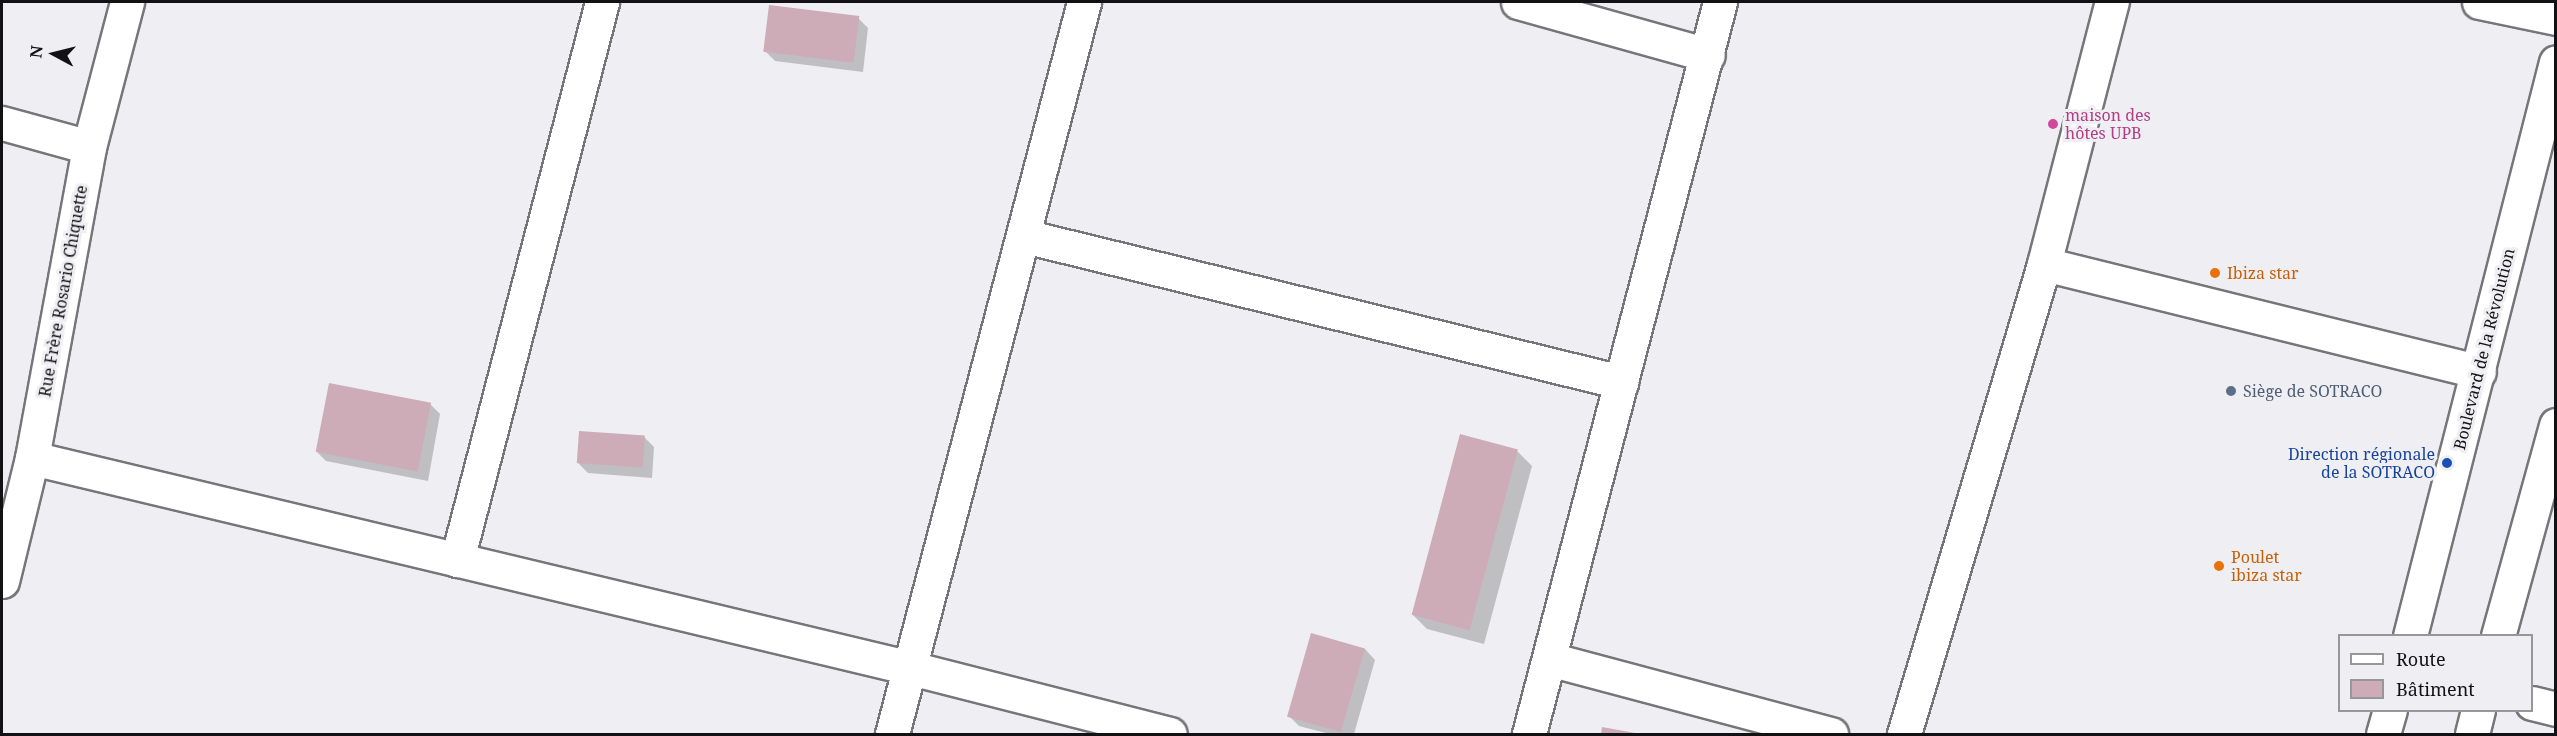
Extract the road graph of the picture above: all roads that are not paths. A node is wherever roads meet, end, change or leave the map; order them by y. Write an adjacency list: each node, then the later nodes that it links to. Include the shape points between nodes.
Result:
1 (127, 2): 12 (street, Rue Frère Rosario Chiquette)
2 (602, 2): 19 (street)
3 (1084, 2): 13 (street)
4 (1518, 2): 9 (street)
5 (1720, 2): 9 (street)
6 (2112, 2): 14 (street)
7 (2479, 2): 8 (street)
8 (2556, 18)
9 (1708, 55): 16 (street)
10 (2556, 62): 15 (street, Boulevard de la Révolution)
11 (2, 123): 12 (street)
12 (89, 147): 18 (street, Rue Frère Rosario Chiquette)
13 (1024, 236): 16 (street); 24 (street)
14 (2044, 264): 15 (street); 33 (street)
15 (2479, 372): 21 (street, Boulevard de la Révolution)
16 (1621, 382): 23 (street)
17 (2556, 425): 22 (street)
18 (32, 458): 19 (street); 20 (street, Rue Frère Rosario Chiquette)
19 (457, 560): 24 (street)
20 (2, 581)
21 (2411, 634)
22 (2499, 634)
23 (1549, 659): 31 (street); 32 (street)
24 (911, 668): 29 (street); 30 (street)
25 (2533, 703): 26 (street)
26 (2556, 709)
27 (2390, 712): 34 (street)
28 (2478, 712): 35 (street)
29 (892, 735)
30 (1170, 735)
31 (1529, 735)
32 (1831, 735)
33 (1904, 735)
34 (2383, 735)
35 (2472, 735)

